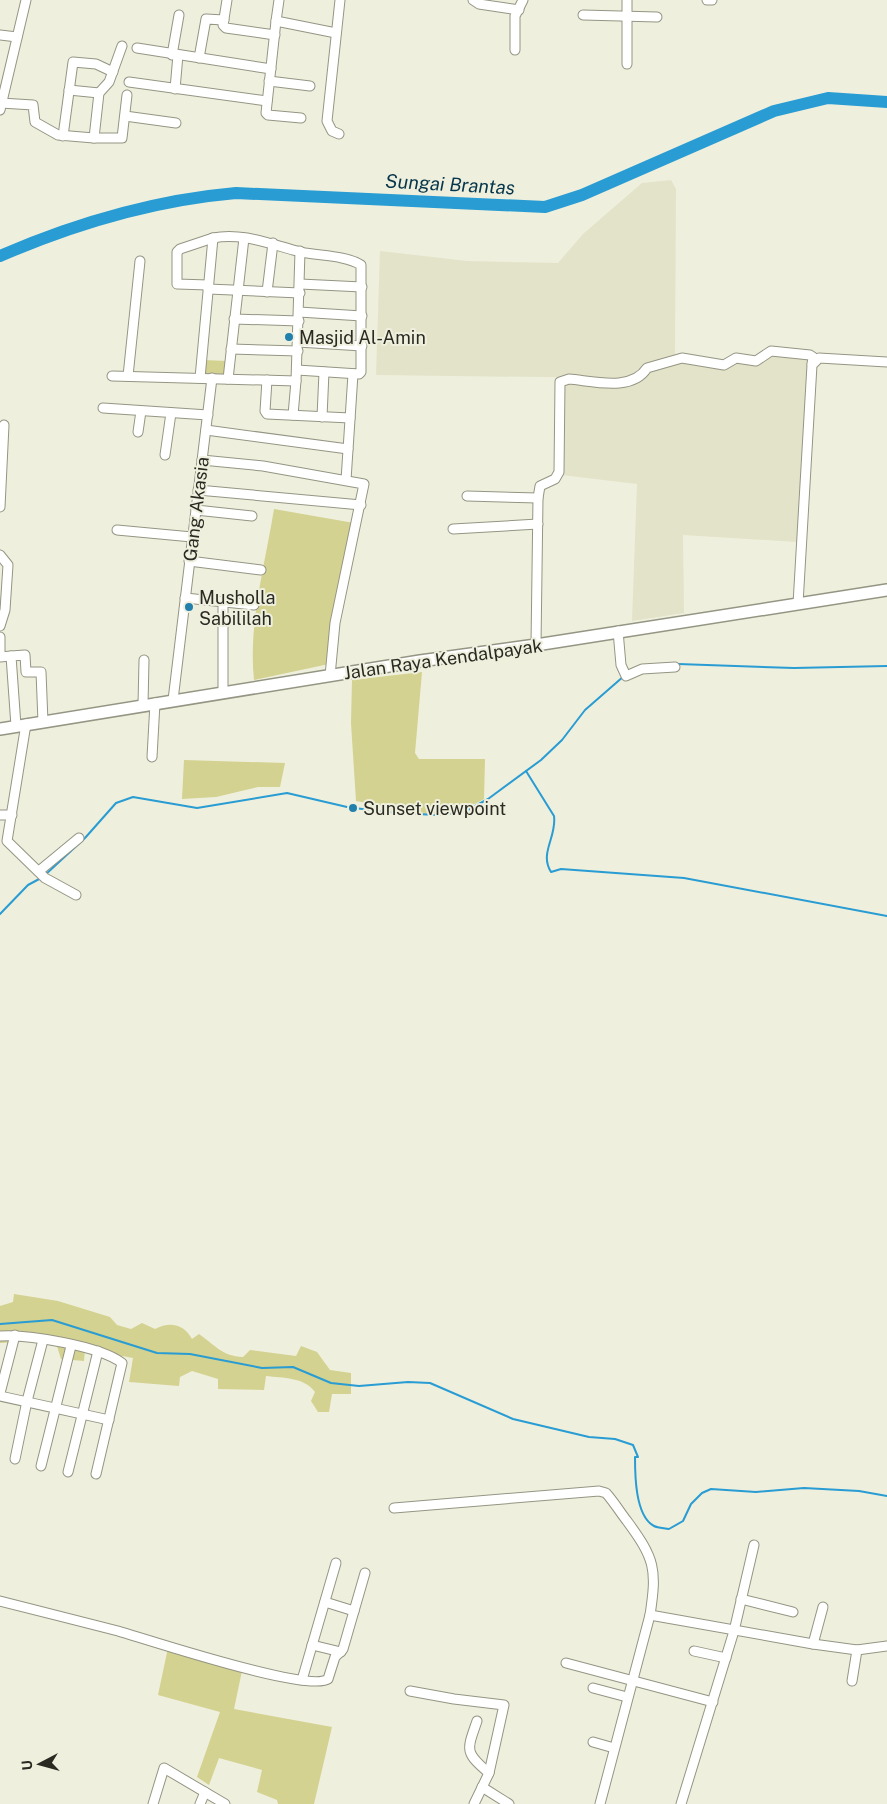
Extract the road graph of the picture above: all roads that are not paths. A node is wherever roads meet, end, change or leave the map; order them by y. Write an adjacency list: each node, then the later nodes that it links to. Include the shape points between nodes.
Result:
1 (26, 0): 20 (street)
2 (227, 0): 15 (street)
3 (276, 0): 16 (street)
4 (340, 0): 17 (street)
5 (474, 0): 10 (street, via 479,4)
6 (523, 0): 10 (street)
7 (627, 0): 13 (street)
8 (707, 0): 9 (street)
9 (712, 0)
10 (519, 10): 23 (street, via 514,23)
11 (179, 15): 24 (street)
12 (583, 15): 13 (street)
13 (626, 15): 14 (street); 26 (street)
14 (657, 17)
15 (224, 20): 19 (street, via 226,28); 25 (street, via 206,19)
16 (276, 21): 17 (street); 19 (street)
17 (336, 33): 41 (street, via 327,122 332,132)
18 (0, 35): 20 (street)
19 (275, 35): 27 (street)
20 (17, 36): 36 (street)
21 (122, 46): 28 (street)
22 (137, 48): 24 (street)
23 (516, 50)
24 (175, 55): 25 (street); 32 (street)
25 (199, 58): 27 (street)
26 (627, 64)
27 (271, 69): 29 (street)
28 (113, 72): 33 (street, via 96,64 73,62); 34 (street)
29 (270, 81): 31 (street); 37 (street)
30 (129, 82): 32 (street)
31 (310, 86)
32 (175, 89): 37 (street)
33 (69, 90): 34 (street); 42 (street)
34 (98, 93): 43 (street)
35 (127, 95): 38 (street)
36 (1, 100): 42 (street, via 33,105 35,122)
37 (267, 101): 39 (street, via 267,114)
38 (125, 116): 40 (street); 43 (street, via 122,138)
39 (301, 118)
40 (176, 123)
41 (339, 134)
42 (64, 136): 43 (street)
43 (94, 138)
44 (213, 238): 45 (street); 49 (street); 49 (street, via 177,252 177,284)
45 (244, 238): 46 (street); 52 (street)
46 (273, 243): 47 (street); 53 (street)
47 (300, 252): 50 (street, via 356,262 362,268); 51 (street)
48 (140, 261): 66 (street)
49 (208, 287): 52 (street); 67 (street)
50 (362, 287): 51 (street); 54 (street)
51 (300, 288): 53 (street); 55 (street)
52 (238, 291): 53 (street); 56 (street)
53 (267, 292)
54 (362, 316): 55 (street); 57 (street)
55 (299, 317): 56 (street); 58 (street)
56 (234, 319): 59 (street)
57 (362, 346): 58 (street); 64 (street, via 361,372)
58 (298, 347): 59 (street); 62 (street)
59 (231, 349): 69 (street)
60 (887, 362): 61 (street, via 818,358)
61 (812, 364): 88 (street, via 810,355 771,351 756,360 736,358 724,365 682,358 648,368 632,381 564,380 560,382 559,472 555,479 540,486); 103 (street)
62 (297, 370): 63 (street); 71 (street)
63 (324, 372): 64 (street); 77 (street)
64 (353, 374): 78 (street)
65 (112, 376): 66 (street)
66 (128, 376): 67 (street)
67 (200, 378): 68 (street)
68 (212, 378): 69 (street); 75 (street, Gang Akasia)
69 (228, 378): 70 (street)
70 (267, 380): 71 (street); 76 (street, via 266,413)
71 (296, 381): 76 (street)
72 (103, 408): 73 (street)
73 (141, 410): 74 (street); 81 (street)
74 (171, 413): 75 (street); 83 (street)
75 (208, 415): 80 (street, Gang Akasia)
76 (293, 415): 77 (street)
77 (322, 417): 78 (street)
78 (350, 418): 82 (street)
79 (4, 425): 90 (street)
80 (206, 430): 82 (street); 84 (street, Gang Akasia)
81 (138, 432)
82 (348, 449): 85 (street)
83 (165, 455)
84 (202, 460): 85 (street); 86 (street, Gang Akasia)
85 (346, 480): 89 (street, via 364,484)
86 (198, 490): 89 (street); 91 (street, Gang Akasia)
87 (467, 496): 88 (street)
88 (538, 498): 93 (street)
89 (361, 505): 112 (street, via 335,624)
90 (0, 507)
91 (196, 510): 92 (street); 96 (street, Gang Akasia)
92 (252, 516)
93 (538, 524): 94 (street); 108 (street)
94 (452, 529)
95 (117, 530): 96 (street)
96 (192, 537): 98 (street, Gang Akasia)
97 (0, 555): 105 (street, via 8,565 5,610)
98 (189, 561): 99 (street); 101 (street, Gang Akasia)
99 (261, 570)
100 (887, 590): 103 (main road, Jalan Raya Kendalpayak)
101 (185, 598): 102 (street); 114 (street, Gang Akasia)
102 (223, 602): 104 (street); 113 (street)
103 (798, 604): 106 (main road, Jalan Raya Kendalpayak)
104 (254, 605)
105 (0, 626)
106 (618, 631): 108 (main road, Jalan Raya Kendalpayak); 111 (street, via 625,674 642,669)
107 (0, 637): 109 (street, via 0,657)
108 (536, 645): 112 (main road, Jalan Raya Kendalpayak)
109 (11, 656): 116 (street, via 25,655 26,672 42,672); 117 (street)
110 (144, 660): 115 (street)
111 (675, 667)
112 (330, 676): 113 (main road, Jalan Raya Kendalpayak)
113 (223, 692): 114 (main road, Jalan Raya Kendalpayak)
114 (173, 700): 115 (main road, Jalan Raya Kendalpayak)
115 (149, 704): 116 (main road, Jalan Raya Kendalpayak); 119 (street)
116 (43, 722): 117 (main road, Jalan Raya Kendalpayak)
117 (21, 725): 118 (main road, Jalan Raya Kendalpayak); 121 (street)
118 (0, 729)
119 (152, 757)
120 (0, 815): 121 (street)
121 (12, 815): 123 (street)
122 (79, 838): 124 (street)
123 (4, 841): 124 (street)
124 (42, 874): 125 (street)
125 (76, 895)
126 (15, 1335): 127 (street); 128 (street); 131 (street)
127 (0, 1336)
128 (43, 1340): 129 (street); 132 (street)
129 (71, 1346): 130 (street); 133 (street)
130 (98, 1351): 134 (street); 135 (street, via 122,1364)
131 (0, 1394): 132 (street)
132 (27, 1401): 133 (street); 136 (street)
133 (54, 1408): 134 (street); 137 (street)
134 (82, 1414): 135 (street); 138 (street)
135 (109, 1420): 139 (street)
136 (15, 1459)
137 (41, 1466)
138 (68, 1472)
139 (96, 1474)
140 (394, 1508): 150 (street, via 606,1493 651,1557 654,1572)
141 (754, 1545): 144 (street)
142 (336, 1563): 146 (street)
143 (365, 1573): 148 (street)
144 (741, 1599): 149 (street); 151 (street)
145 (0, 1601): 160 (street, via 241,1667)
146 (325, 1602): 148 (street); 153 (street)
147 (823, 1607): 152 (street)
148 (354, 1611): 157 (street)
149 (794, 1612)
150 (650, 1615): 151 (street); 161 (street)
151 (734, 1630): 152 (street); 158 (street)
152 (813, 1644): 155 (street)
153 (312, 1645): 157 (street); 160 (street)
154 (887, 1646): 155 (street)
155 (857, 1650): 162 (street)
156 (694, 1651): 158 (street)
157 (341, 1652): 160 (street, via 335,1657 326,1681)
158 (726, 1658): 166 (street)
159 (566, 1663): 161 (street)
160 (302, 1680)
161 (632, 1682): 165 (street); 166 (street)
162 (852, 1682)
163 (593, 1688): 165 (street)
164 (410, 1691): 170 (street, via 504,1705)
165 (627, 1697): 169 (street)
166 (713, 1702): 178 (street)
167 (477, 1721): 170 (street, via 468,1745 469,1753)
168 (593, 1742): 169 (street)
169 (614, 1748): 177 (street)
170 (486, 1778): 172 (street); 176 (street)
171 (204, 1792): 173 (street, via 164,1768); 174 (street); 175 (street)
172 (504, 1801)
173 (153, 1804)
174 (200, 1804)
175 (225, 1804)
176 (474, 1804)
177 (600, 1804)
178 (681, 1804)

